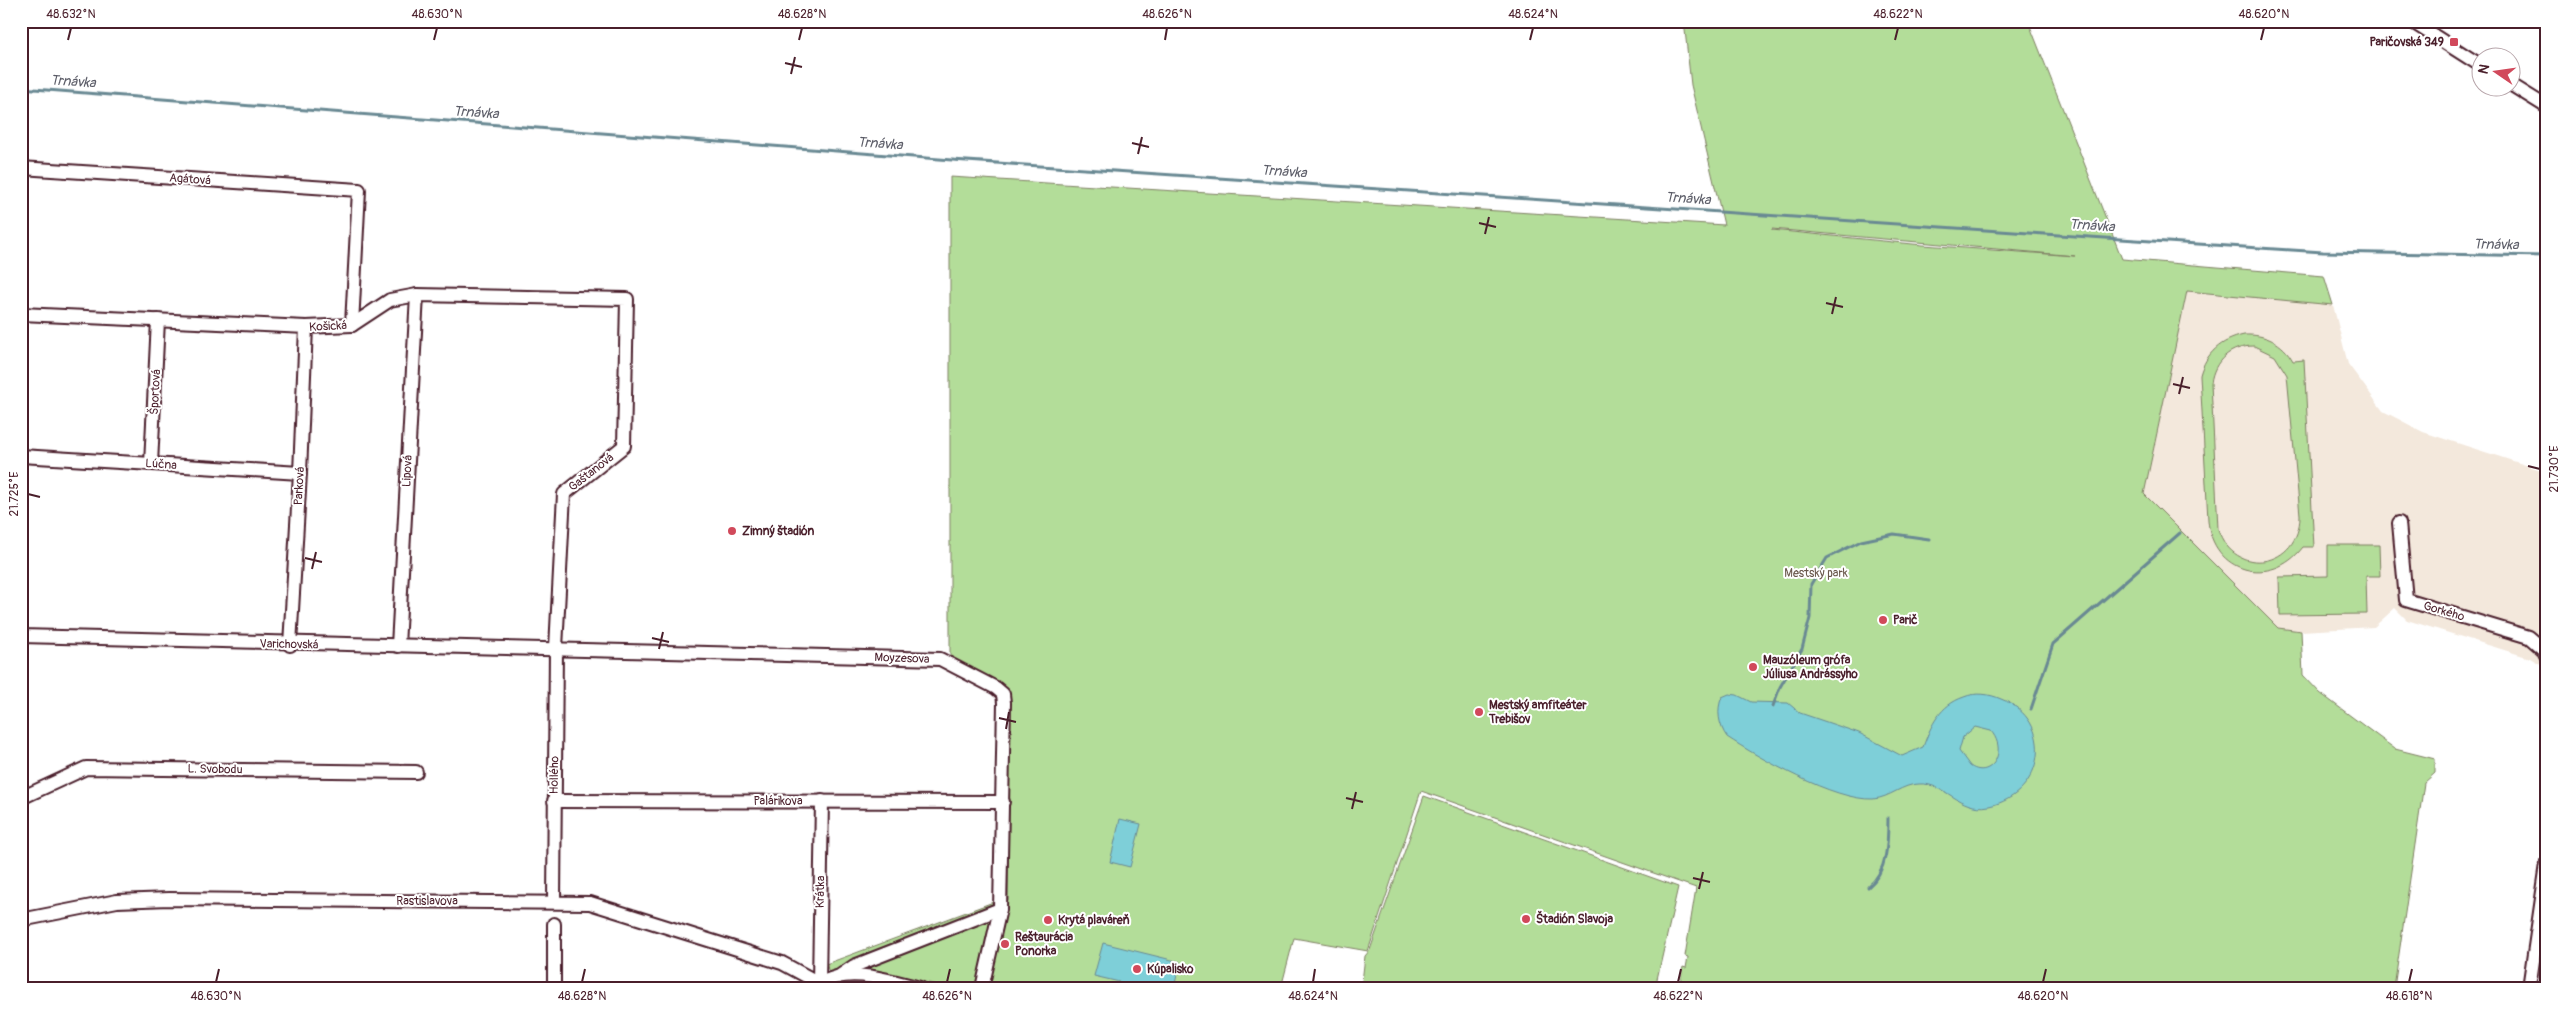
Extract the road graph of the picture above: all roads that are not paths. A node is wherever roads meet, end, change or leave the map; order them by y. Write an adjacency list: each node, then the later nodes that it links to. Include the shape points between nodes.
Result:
1 (2411, 21): 2 (street)
2 (2470, 59)
3 (2520, 90): 4 (street)
4 (2547, 107)
5 (21, 168): 10 (street, Agátová, via 359,190)
6 (417, 295): 7 (street, Košická); 10 (street, Košická, via 390,300); 18 (street, Lipová)
7 (627, 299): 19 (street, Gaštanová, via 624,446 564,494)
8 (21, 314): 9 (street, Košická)
9 (158, 320): 11 (street, Košická); 13 (street, Športová)
10 (352, 325): 11 (street, Košická)
11 (306, 327): 14 (street, Parková)
12 (21, 456): 13 (street, Lúčna)
13 (151, 464): 14 (street, Lúčna)
14 (300, 473): 17 (street, Parková)
15 (2399, 523): 20 (street, Gorkého, via 2406,600 2529,637)
16 (21, 636): 17 (street, Varichovská)
17 (290, 645): 18 (street, Varichovská)
18 (398, 646): 19 (street, Varichovská)
19 (556, 648): 23 (street, Hollého); 25 (street, Moyzesova, via 940,659 1002,694)
20 (2547, 656)
21 (416, 772): 22 (street, L. Svobodu, via 86,768)
22 (21, 798)
23 (554, 801): 24 (street, Palárikova); 27 (street, Hollého)
24 (822, 802): 25 (street, Palárikova); 32 (street, Krátka)
25 (1003, 802): 28 (street, Moyzesova)
26 (2547, 864): 36 (street)
27 (554, 902): 29 (street, Rastislavova, via 169,899 117,901); 32 (street, Rastislavova, via 590,903 782,963)
28 (1000, 909): 31 (street, via 854,966); 35 (street, Moyzesova)
29 (21, 920)
30 (554, 924): 33 (street)
31 (838, 977): 32 (street); 34 (street, via 888,980)
32 (813, 986)
33 (554, 988)
34 (920, 988)
35 (982, 988)
36 (2529, 988)

